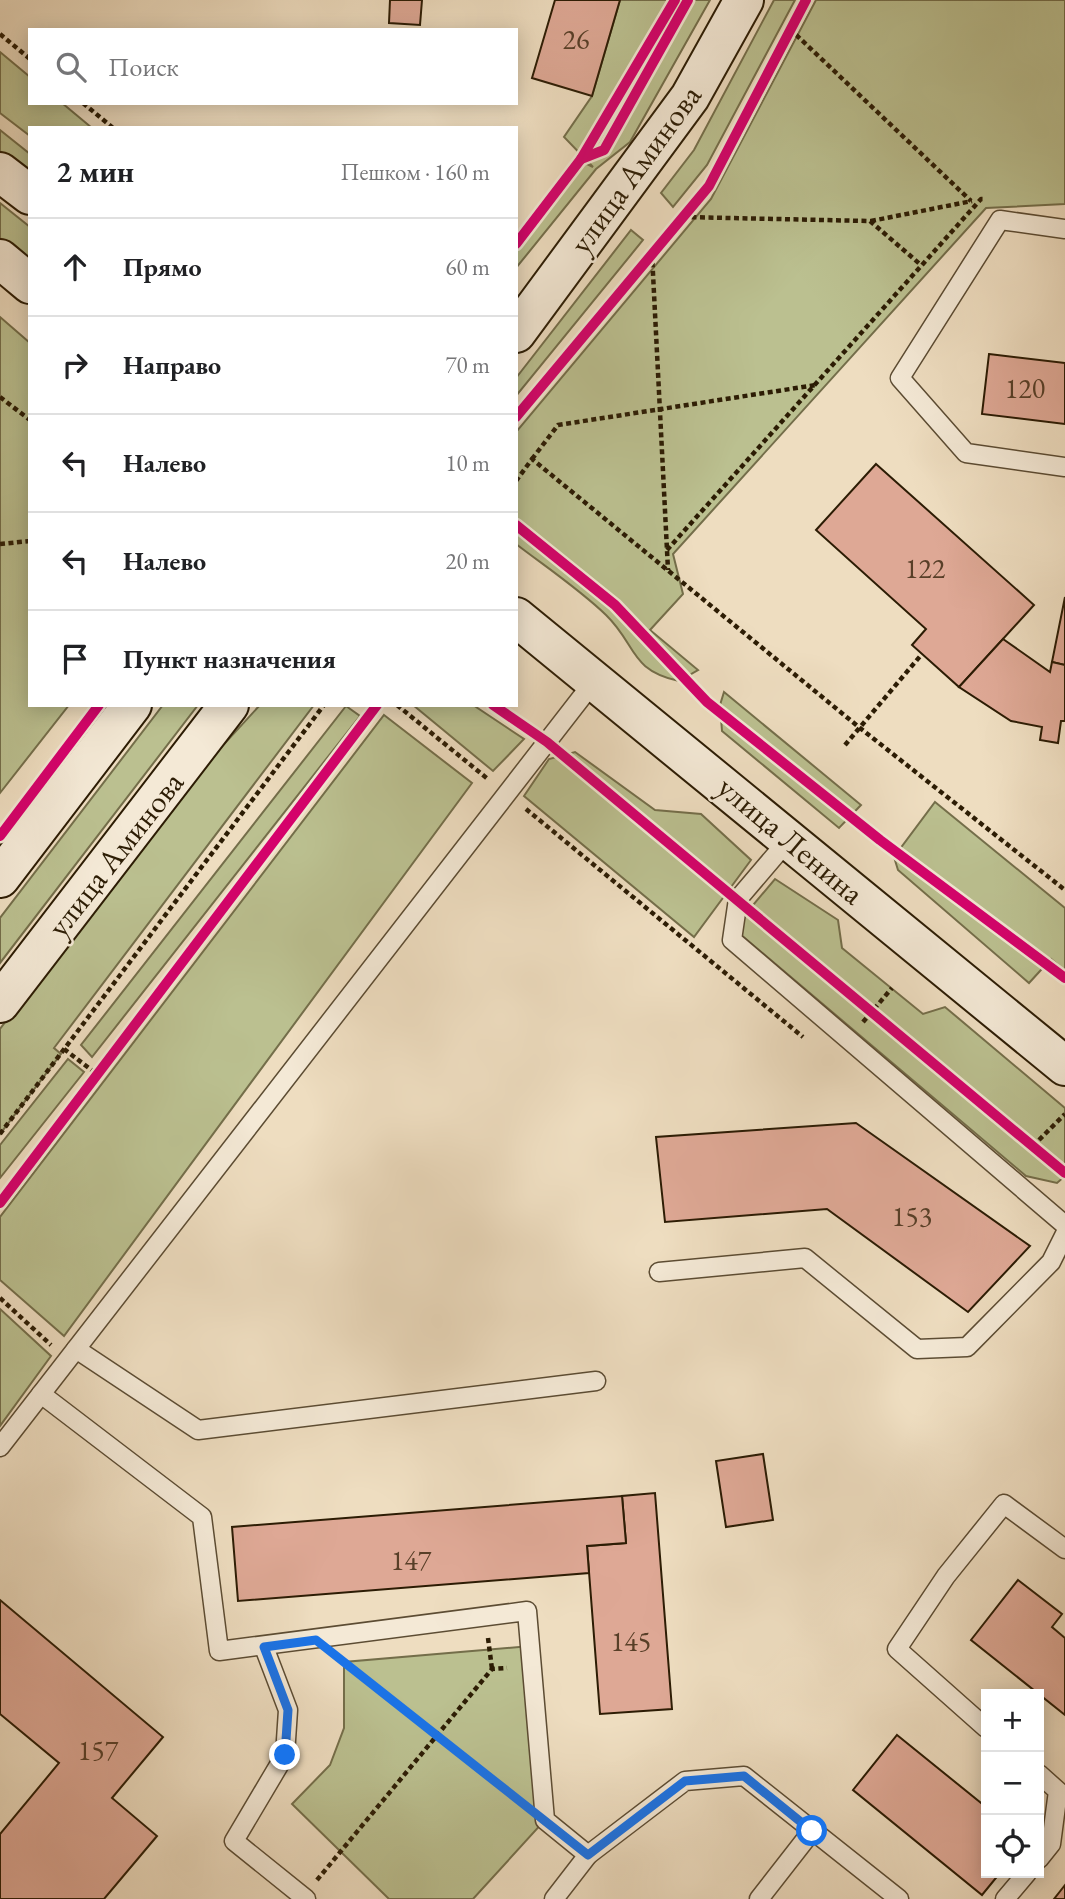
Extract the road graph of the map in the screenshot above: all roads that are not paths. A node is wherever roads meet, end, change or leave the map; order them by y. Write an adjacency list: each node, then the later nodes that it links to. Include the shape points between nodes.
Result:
1 (744, 0): 7 (street, улица Аминова, via 690,97)
2 (0, 172): 3 (street)
3 (28, 193)
4 (1065, 229): 8 (lane, via 1000,220 900,379 966,453)
5 (0, 259): 6 (street)
6 (28, 282)
7 (518, 329)
8 (1065, 467)
9 (518, 619): 10 (street, улица Ленина)
10 (595, 680): 13 (street, улица Ленина); 20 (lane)
11 (130, 707): 14 (street)
12 (227, 707): 15 (street, улица Аминова)
13 (789, 838): 16 (street, улица Ленина); 17 (lane, via 738,899 732,940)
14 (0, 878)
15 (0, 1003)
16 (1065, 1066)
17 (1065, 1225)
18 (1065, 1234): 19 (lane, via 1051,1262 967,1347 917,1349 805,1258)
19 (659, 1272)
20 (71, 1354): 21 (lane, via 198,1430); 22 (lane)
21 (596, 1381)
22 (41, 1394): 23 (lane); 25 (lane, via 202,1517 219,1651)
23 (0, 1447)
24 (1065, 1549): 26 (lane, via 1004,1504 946,1576 897,1649)
25 (264, 1647): 30 (lane, via 527,1611 545,1819); 32 (lane, via 288,1710 285,1755 234,1841)
26 (981, 1724)
27 (1044, 1778): 29 (lane, via 1058,1791)
28 (812, 1831): 30 (lane, via 744,1776 685,1781); 34 (lane); 35 (lane)
29 (1058, 1850)
30 (588, 1855): 33 (lane)
31 (1023, 1878): 36 (lane)
32 (305, 1898)
33 (554, 1899)
34 (759, 1899)
35 (899, 1899)
36 (1004, 1899)

